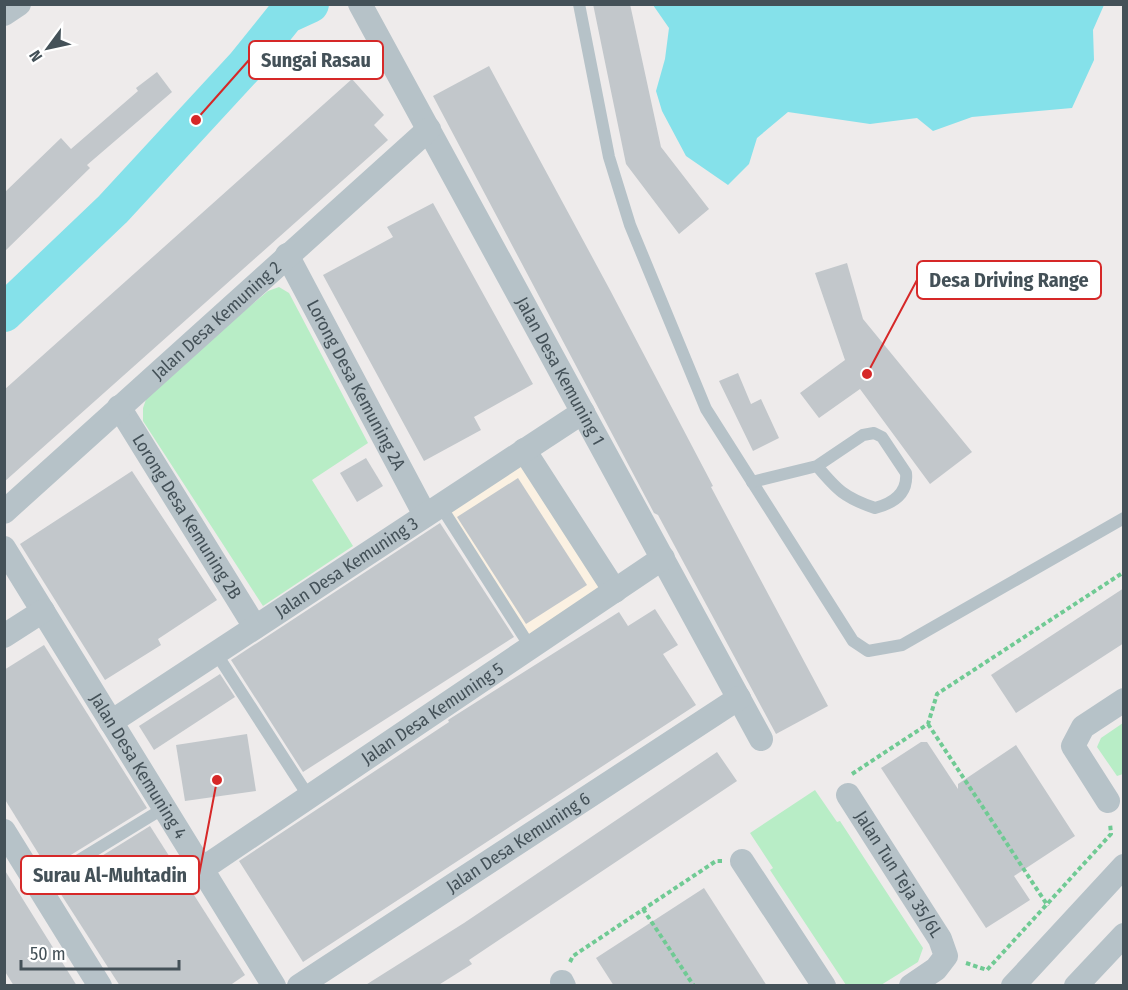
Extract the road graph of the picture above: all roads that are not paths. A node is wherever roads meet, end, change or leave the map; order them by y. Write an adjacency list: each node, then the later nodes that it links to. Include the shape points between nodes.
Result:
1 (19, 4): 4 (street)
2 (360, 4): 5 (street, Jalan Desa Kemuning 1)
3 (579, 4): 11 (lane, via 609,157 630,225 706,409)
4 (4, 14)
5 (429, 129): 6 (street, Jalan Desa Kemuning 2); 8 (street, Jalan Desa Kemuning 1)
6 (287, 255): 7 (street, Jalan Desa Kemuning 2); 12 (street, Lorong Desa Kemuning 2A)
7 (119, 407): 13 (street, Jalan Desa Kemuning 2); 19 (street, Lorong Desa Kemuning 2B)
8 (583, 412): 9 (street, Jalan Desa Kemuning 3); 16 (street, Jalan Desa Kemuning 1)
9 (524, 450): 12 (street, Jalan Desa Kemuning 3); 17 (street)
10 (817, 466): 10 (lane, via 850,500 875,508 903,493 906,473 882,437 874,433 863,435); 11 (lane)
11 (752, 482): 14 (lane, via 841,624 853,641 868,651 902,645)
12 (433, 510): 19 (street, Jalan Desa Kemuning 3); 21 (lane)
13 (4, 512)
14 (1124, 518)
15 (4, 548): 18 (street, Jalan Desa Kemuning 4)
16 (663, 558): 17 (street, Jalan Desa Kemuning 5); 23 (street, Jalan Desa Kemuning 1)
17 (615, 591): 21 (street, Jalan Desa Kemuning 5)
18 (43, 611): 20 (street); 25 (street, Jalan Desa Kemuning 4)
19 (255, 627): 22 (street, Jalan Desa Kemuning 3)
20 (4, 636)
21 (531, 648): 28 (street, Jalan Desa Kemuning 5)
22 (216, 653): 25 (street, Jalan Desa Kemuning 3); 28 (lane)
23 (740, 698): 26 (street, Jalan Desa Kemuning 1); 39 (street, Jalan Desa Kemuning 6)
24 (1124, 700): 29 (street, via 1083,727 1073,746)
25 (111, 722): 30 (street, Jalan Desa Kemuning 4)
26 (761, 738)
27 (848, 795): 41 (street, Jalan Tun Teja 35/6L, via 940,939 946,956 936,969)
28 (309, 797): 34 (street, Jalan Desa Kemuning 5)
29 (1108, 801)
30 (164, 808): 34 (street, Jalan Desa Kemuning 4); 35 (lane)
31 (4, 831): 35 (street)
32 (742, 861): 40 (street)
33 (1124, 866): 42 (street)
34 (202, 869): 38 (street, Jalan Desa Kemuning 4)
35 (38, 885): 37 (street)
36 (1124, 935): 43 (street)
37 (100, 986)
38 (274, 986)
39 (298, 986)
40 (824, 986)
41 (911, 986)
42 (1013, 986)
43 (1076, 986)

